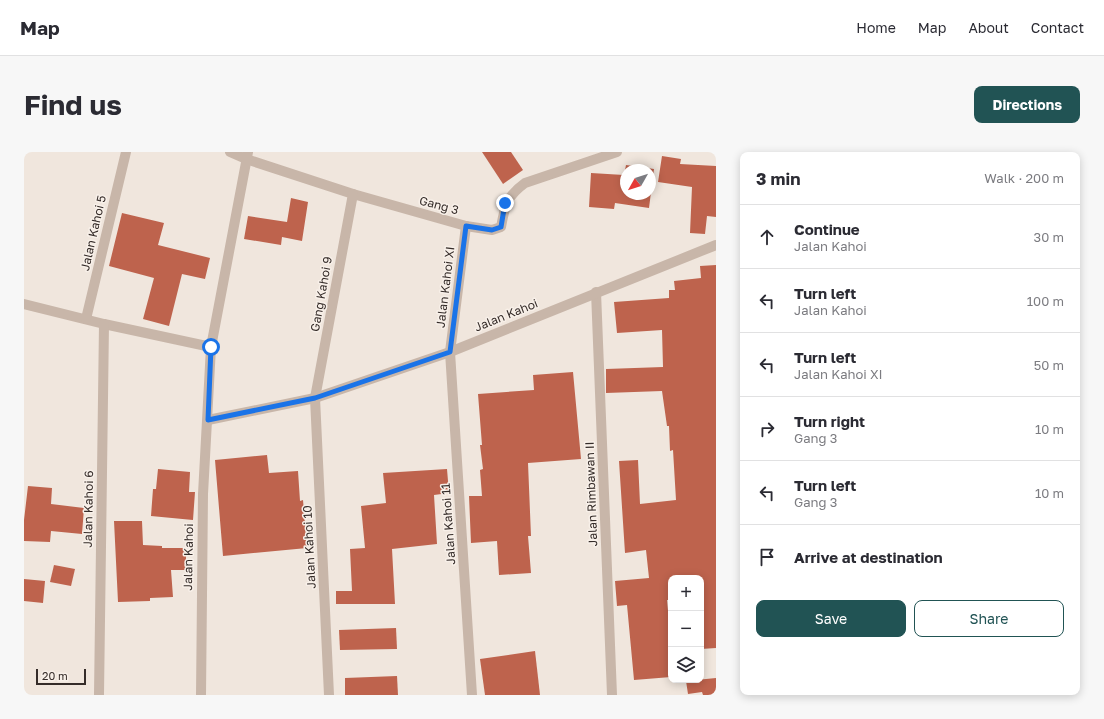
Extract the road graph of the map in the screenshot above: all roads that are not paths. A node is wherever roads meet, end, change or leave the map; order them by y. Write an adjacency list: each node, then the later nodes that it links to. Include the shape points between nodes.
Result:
1 (126, 152): 10 (street, Jalan Kahoi 5)
2 (230, 152): 4 (street, Gang 3)
3 (617, 152): 6 (street, Gang 3, via 525,183 514,191 505,203 501,227 492,230)
4 (247, 156): 5 (street, Gang 3); 12 (street, Jalan Kahoi)
5 (353, 194): 6 (street, Gang 3); 14 (street, Gang Kahoi 9)
6 (466, 226): 13 (street, Jalan Kahoi XI)
7 (716, 245): 8 (street, Jalan Kahoi)
8 (596, 292): 13 (street, Jalan Kahoi); 20 (street, Jalan Rimbawan II)
9 (24, 304): 10 (street)
10 (86, 319): 11 (street)
11 (104, 324): 12 (street); 16 (street, Jalan Kahoi 6)
12 (211, 347): 15 (street, Jalan Kahoi)
13 (450, 352): 14 (street, Jalan Kahoi); 19 (street, Jalan Kahoi 11)
14 (315, 398): 15 (street, Jalan Kahoi); 18 (street, Jalan Kahoi 10)
15 (208, 420): 17 (street, Jalan Kahoi, via 203,494)
16 (99, 695)
17 (201, 695)
18 (329, 695)
19 (472, 695)
20 (612, 695)

